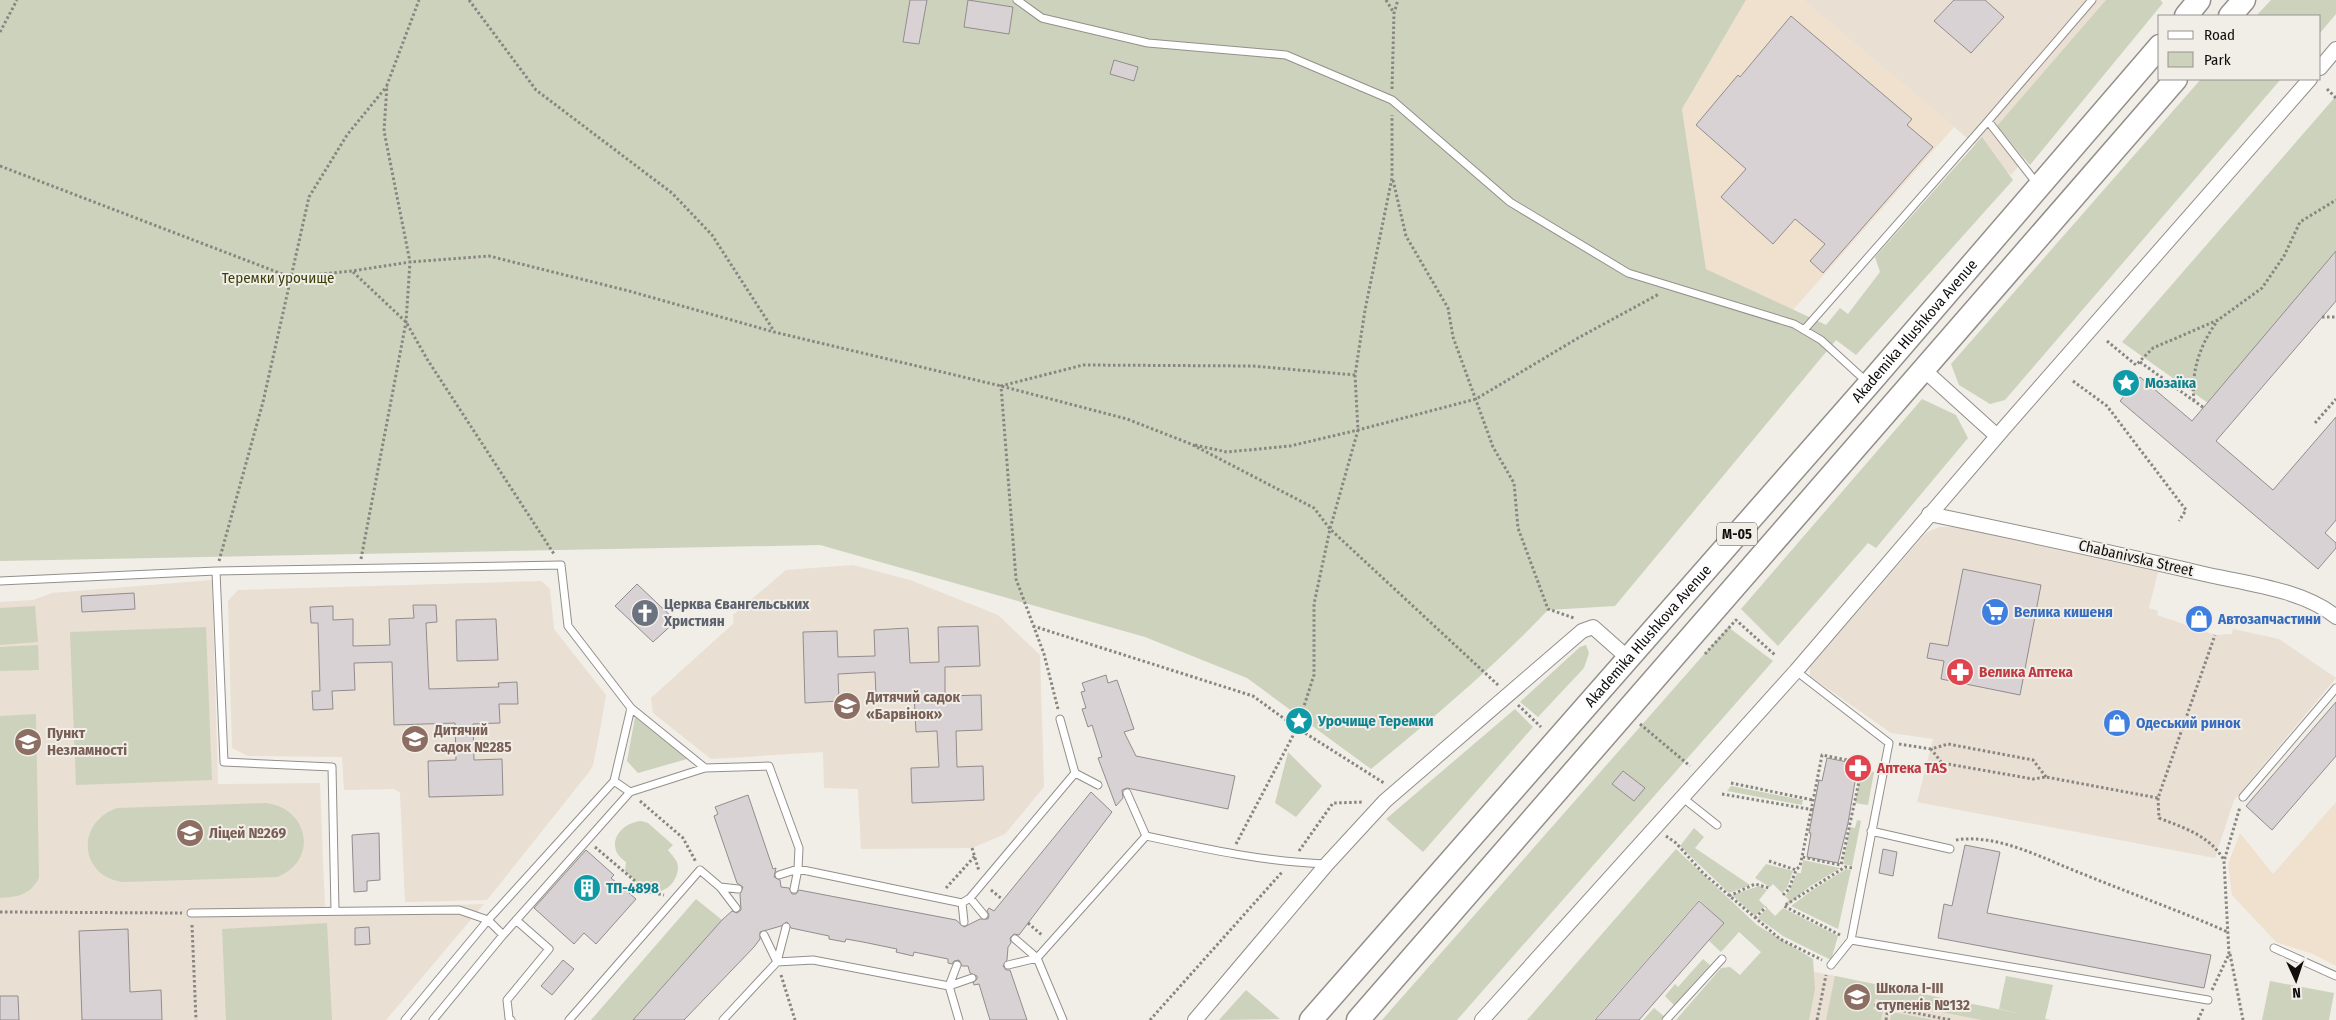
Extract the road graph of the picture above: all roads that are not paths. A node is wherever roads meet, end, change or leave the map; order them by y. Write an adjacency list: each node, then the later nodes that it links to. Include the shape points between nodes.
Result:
1 (1017, 0): 14 (lane, via 1042,18 1148,43 1286,55 1392,100 1510,202 1628,273 1794,324)
2 (2092, 0): 12 (lane)
3 (2199, 0): 5 (highway)
4 (2244, 0): 6 (highway)
5 (2187, 15)
6 (2231, 15)
7 (2158, 48): 13 (highway, Akademika Hlushkova Avenue / М-05)
8 (2336, 49): 9 (street)
9 (2321, 67)
10 (2175, 80): 15 (highway, М-05)
11 (2309, 80): 17 (street)
12 (1988, 121): 13 (lane); 14 (lane)
13 (2039, 187): 16 (highway, Akademika Hlushkova Avenue / М-05)
14 (1804, 330): 16 (lane, via 1821,340)
15 (1924, 370): 17 (street); 79 (highway, М-05)
16 (1869, 384): 22 (highway, Akademika Hlushkova Avenue / М-05)
17 (1996, 436): 18 (street)
18 (1930, 514): 21 (street, Chabanivska Street, via 2289,594 2323,606); 23 (street)
19 (216, 572): 20 (lane); 25 (lane, via 561,565 568,626); 48 (lane, via 224,762 332,767)
20 (0, 581)
21 (2336, 617)
22 (1628, 658): 39 (street, via 1593,627 1582,631 1385,800); 78 (highway, Akademika Hlushkova Avenue / М-05)
23 (1796, 671): 34 (street); 36 (lane, via 1889,743)
24 (2336, 688): 33 (lane)
25 (631, 708): 27 (lane); 29 (lane)
26 (1060, 719): 28 (lane)
27 (705, 768): 31 (lane); 40 (lane, via 769,766 799,848)
28 (1075, 773): 30 (lane); 45 (lane)
29 (614, 781): 31 (lane); 51 (lane)
30 (1098, 785)
31 (630, 792): 52 (lane)
32 (1127, 793): 37 (lane)
33 (2243, 797)
34 (1683, 798): 35 (lane); 80 (street)
35 (1717, 825)
36 (1871, 831): 38 (lane); 58 (lane)
37 (1146, 836): 39 (lane, via 1230,854 1290,863); 60 (lane)
38 (1950, 849)
39 (1327, 864): 77 (street)
40 (798, 869): 41 (lane); 44 (lane); 46 (lane)
41 (779, 876)
42 (720, 887): 43 (lane); 47 (lane); 73 (lane, via 701,871)
43 (738, 889)
44 (794, 889)
45 (970, 898): 46 (lane); 50 (lane)
46 (962, 903): 53 (lane)
47 (736, 908)
48 (335, 911): 49 (lane); 51 (lane, via 459,910)
49 (191, 913)
50 (984, 915)
51 (488, 920): 55 (lane); 70 (lane)
52 (516, 920): 55 (lane); 72 (lane, via 549,949 507,1000)
53 (964, 922)
54 (786, 927): 62 (lane)
55 (503, 935): 71 (lane)
56 (764, 935): 62 (lane)
57 (1015, 939): 60 (lane)
58 (1851, 940): 65 (lane); 69 (lane)
59 (2274, 948): 66 (lane)
60 (1037, 958): 64 (lane); 76 (lane)
61 (1722, 959): 81 (lane)
62 (777, 962): 68 (lane, via 813,960); 74 (lane)
63 (957, 965): 68 (lane)
64 (1008, 965)
65 (1832, 965)
66 (2336, 976)
67 (972, 978): 68 (lane)
68 (949, 986): 75 (lane)
69 (2208, 1000)
70 (405, 1020)
71 (433, 1020)
72 (511, 1020)
73 (570, 1020)
74 (723, 1020)
75 (959, 1020)
76 (1063, 1020)
77 (1195, 1020)
78 (1312, 1020)
79 (1358, 1020)
80 (1482, 1020)
81 (1666, 1020)

